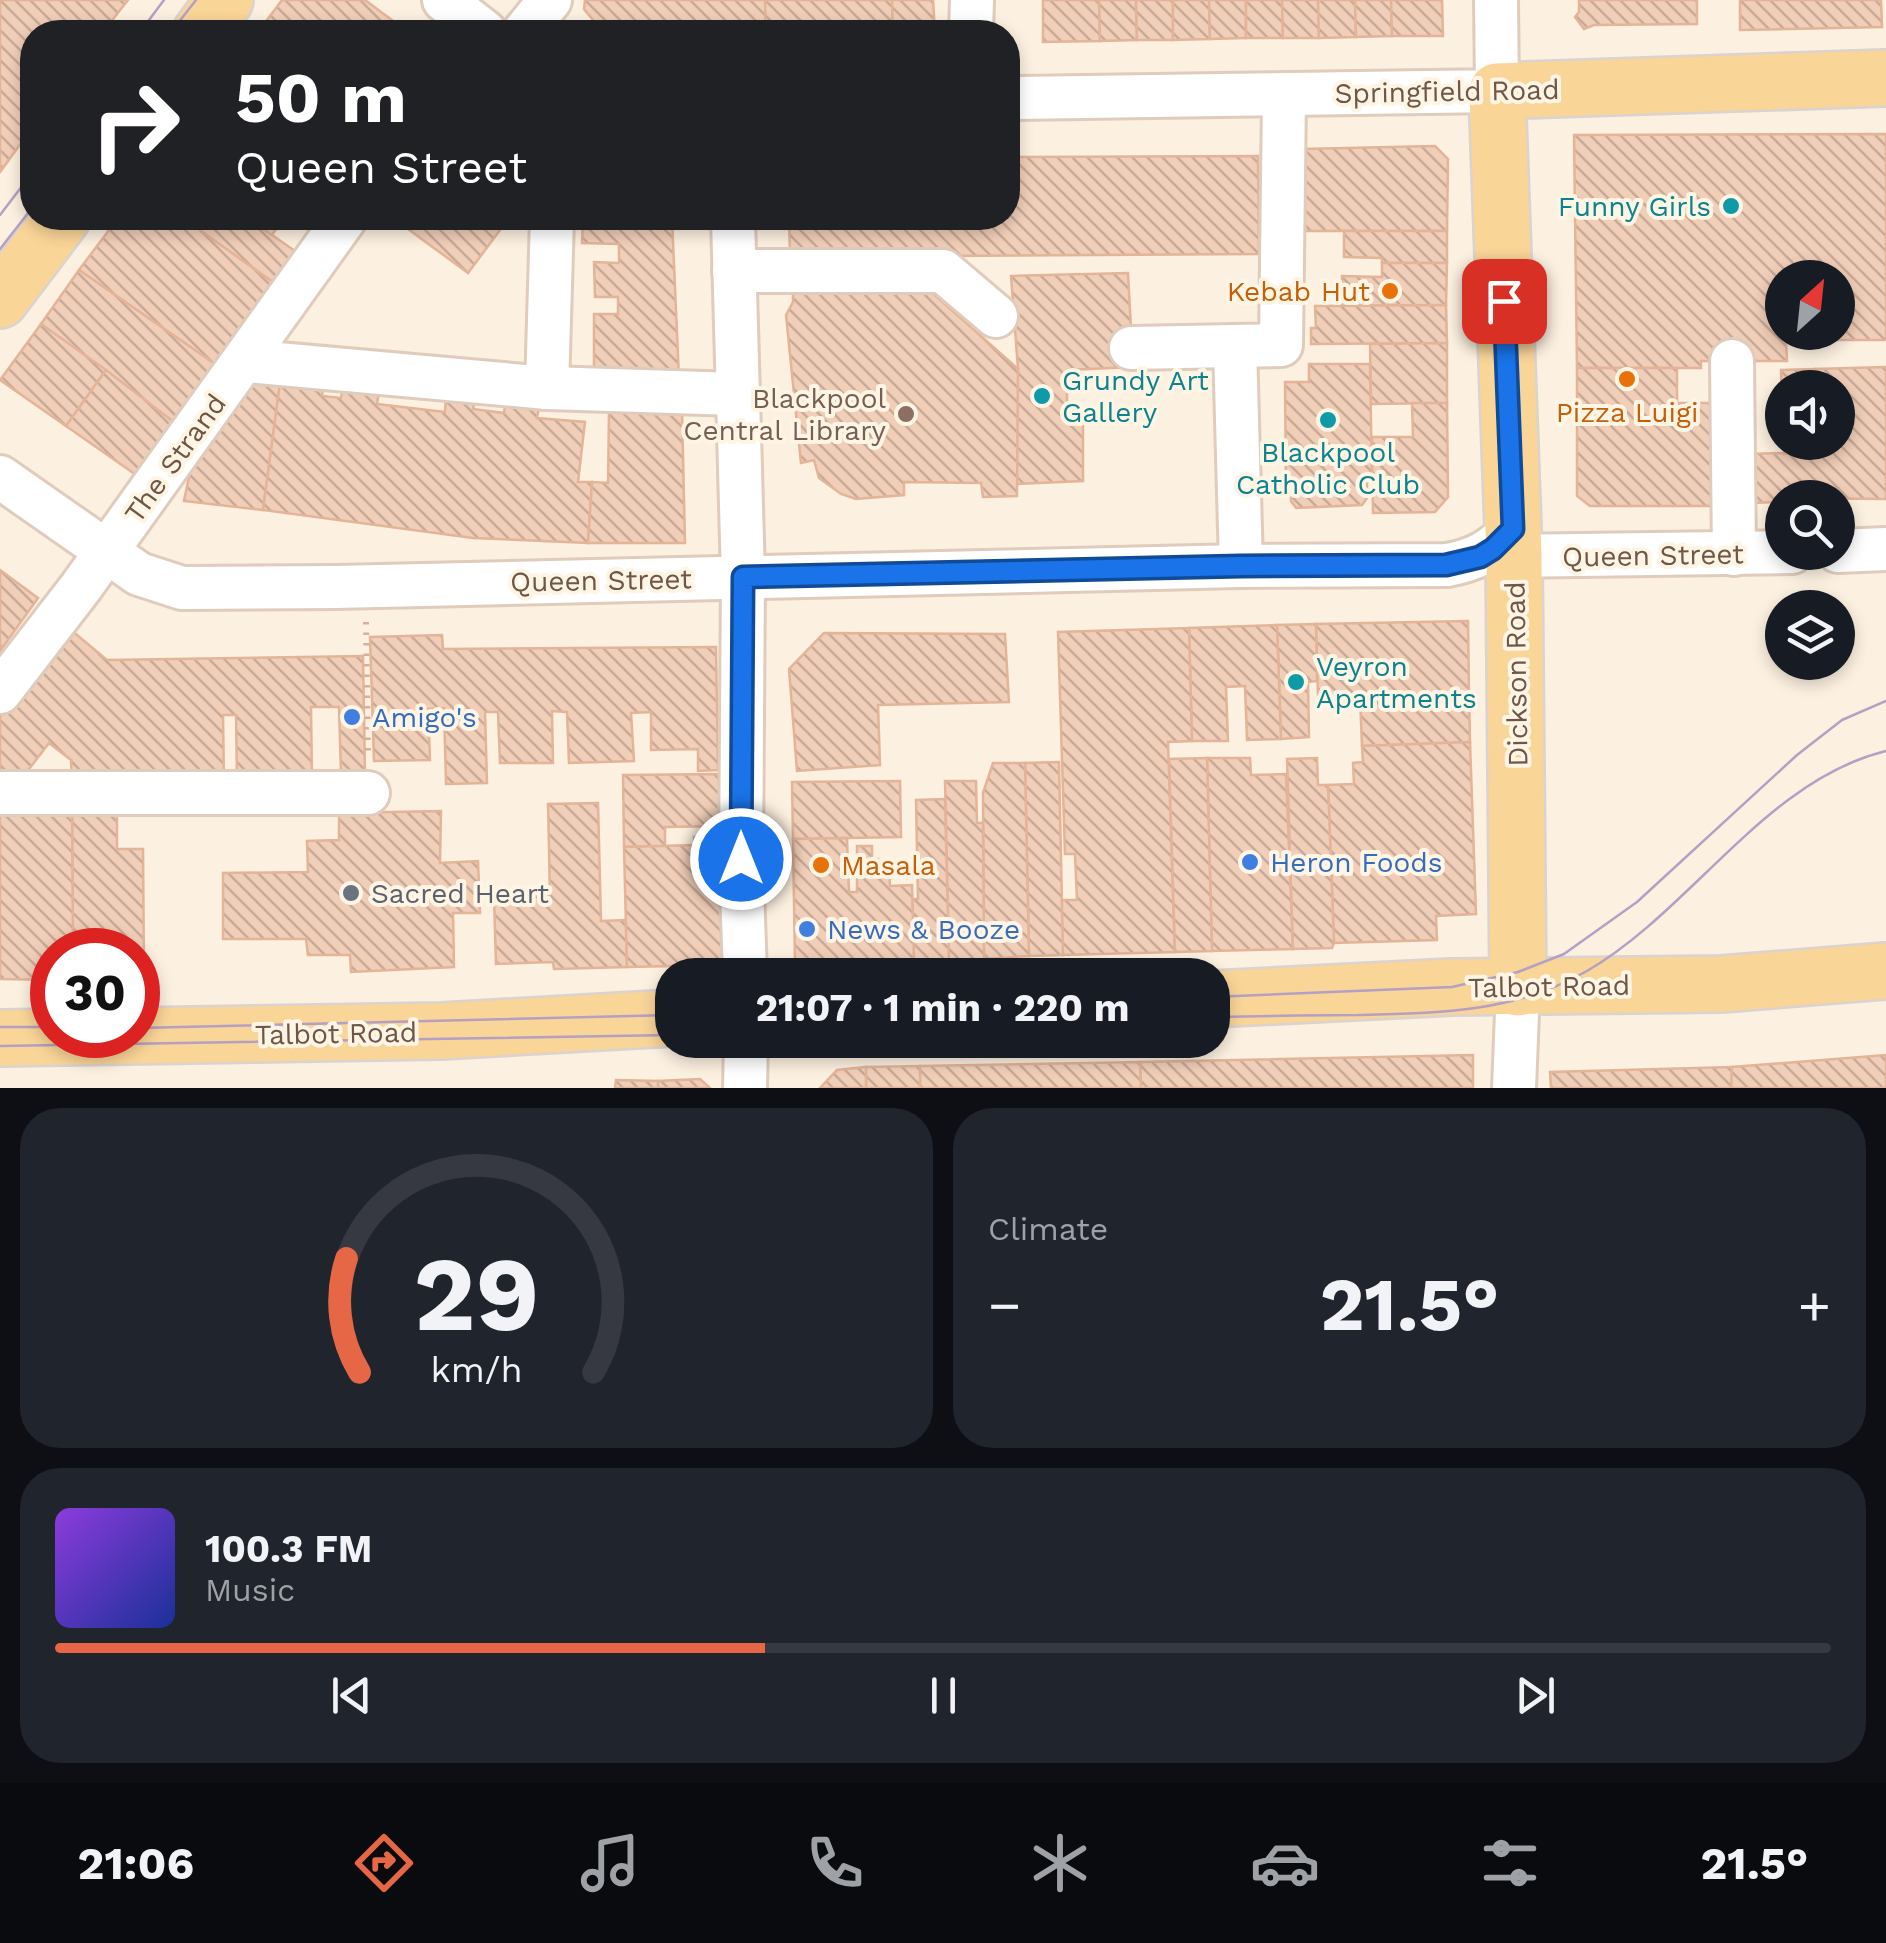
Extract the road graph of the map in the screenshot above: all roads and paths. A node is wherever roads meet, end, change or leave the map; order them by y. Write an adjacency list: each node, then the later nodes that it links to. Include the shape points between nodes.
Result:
1 (225, 0): 5 (main road)
2 (444, 0): 6 (street)
3 (550, 0): 7 (street)
4 (1496, 0): 9 (street, Dickson Road)
5 (209, 20)
6 (470, 20)
7 (534, 20)
8 (1886, 78): 9 (main road, Springfield Road)
9 (1498, 91): 10 (street, Springfield Road); 26 (main road, Dickson Road)
10 (1284, 94): 11 (street, Springfield Road); 19 (street, via 1280,346)
11 (1020, 98)
12 (53, 230): 17 (main road)
13 (337, 230): 21 (street, The Strand)
14 (552, 230): 23 (street)
15 (733, 230): 16 (street)
16 (734, 271): 18 (street, via 943,271); 24 (street)
17 (0, 300)
18 (996, 316)
19 (1235, 346): 20 (street); 32 (street)
20 (1131, 348)
21 (246, 361): 23 (street); 29 (street, The Strand)
22 (1732, 361): 31 (street)
23 (547, 388): 24 (street)
24 (737, 394): 33 (street)
25 (0, 477): 29 (street, Queen Street)
26 (1514, 542): 31 (street, Queen Street); 32 (street, Queen Street, via 1446,565); 40 (main road, Dickson Road)
27 (1886, 550): 28 (street)
28 (1855, 551)
29 (106, 553): 34 (street, Queen Street, via 175,587); 35 (street, The Strand)
30 (1765, 553): 31 (street, Queen Street)
31 (1734, 554)
32 (1241, 566): 33 (street, Queen Street)
33 (743, 577): 34 (street, Queen Street); 38 (street)
34 (364, 586): 37 (path)
35 (0, 692)
36 (0, 793): 37 (street)
37 (368, 793)
38 (744, 958)
39 (1886, 971): 40 (main road, Talbot Road, via 1721,984)
40 (1518, 988): 41 (main road, Talbot Road); 46 (street)
41 (1230, 998)
42 (655, 1019): 43 (main road, Talbot Road, via 441,1031)
43 (0, 1038)
44 (746, 1058): 45 (street)
45 (745, 1088)
46 (1514, 1088)

